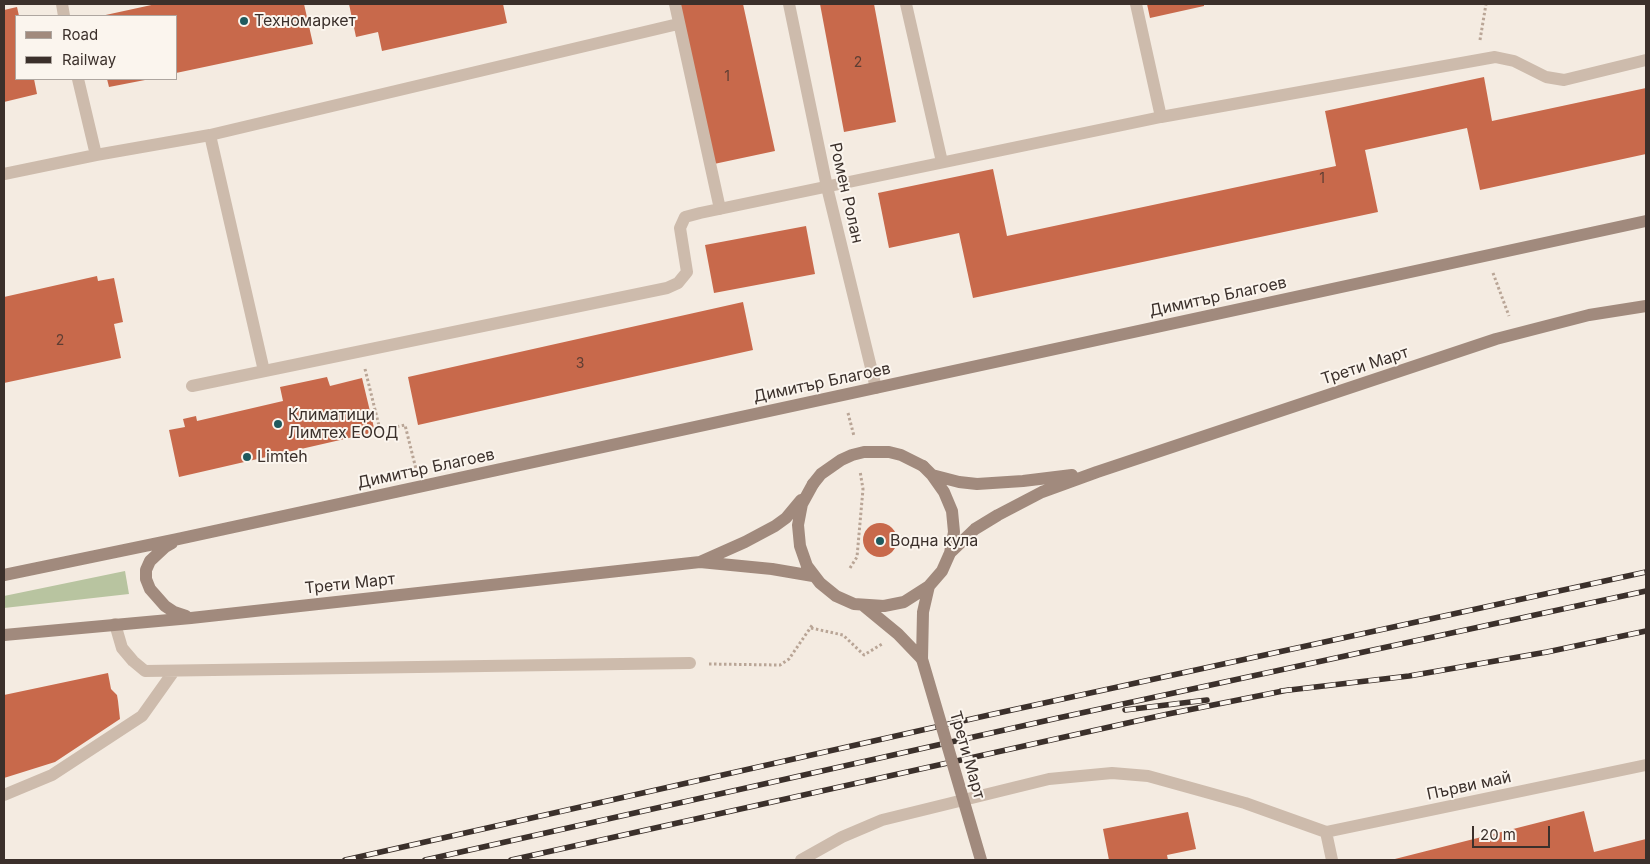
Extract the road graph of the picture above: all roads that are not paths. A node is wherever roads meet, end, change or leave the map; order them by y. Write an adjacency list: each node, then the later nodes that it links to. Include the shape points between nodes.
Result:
1 (675, 4): 5 (street)
2 (789, 4): 13 (street, Ромен Ролан)
3 (906, 4): 11 (street)
4 (1136, 4): 8 (street)
5 (678, 24): 9 (street); 14 (street)
6 (1646, 60): 8 (street, via 1564,80 1546,77 1514,60 1495,57)
7 (78, 80): 10 (street)
8 (1161, 117): 11 (street)
9 (210, 135): 10 (street); 17 (street)
10 (96, 155): 12 (street)
11 (942, 162): 13 (street)
12 (4, 174)
13 (827, 187): 14 (street); 19 (street, Ромен Ролан)
14 (720, 209): 17 (street, via 685,218 680,228 686,272 678,284 667,288)
15 (1646, 221): 19 (street, Димитър Благоев)
16 (1646, 306): 21 (street, Трети Март, via 1589,315 1515,334)
17 (264, 371): 18 (street)
18 (192, 386)
19 (876, 388): 23 (street, Димитър Благоев)
20 (927, 470): 21 (street, Трети Март, via 959,482 977,484); 22 (street, bridge, via 895,453 864,452 830,466); 24 (street, via 944,492 952,511 954,532)
21 (1097, 472): 24 (street, Трети Март, via 1042,492 998,514 975,529)
22 (809, 489): 25 (street, Трети Март, via 786,518 745,542); 27 (street, via 799,515 798,536 803,557)
23 (178, 539): 26 (street, Димитър Благоев); 30 (street, via 150,561 146,579 165,606)
24 (950, 553): 28 (street, via 942,571)
25 (700, 562): 27 (street, Трети Март); 30 (street, Трети Март)
26 (4, 575)
27 (813, 576): 29 (street, via 836,596)
28 (929, 586): 29 (street, via 904,602); 33 (street, Трети Март, via 923,612)
29 (864, 606): 33 (street, Трети Март)
30 (191, 618): 31 (street, Трети Март)
31 (115, 624): 32 (street, Трети Март); 35 (street, via 122,648 133,662 145,671)
32 (4, 635)
33 (922, 659): 40 (street, Трети Март, bridge)
34 (690, 663): 35 (street)
35 (174, 671): 37 (street, via 142,716 52,775)
36 (1646, 765): 38 (street, Първи май)
37 (4, 795)
38 (1326, 832): 39 (street, via 1245,803 1148,776 1112,773 1049,779 882,820 842,837); 41 (street)
39 (802, 860)
40 (982, 860)
41 (1332, 860)

